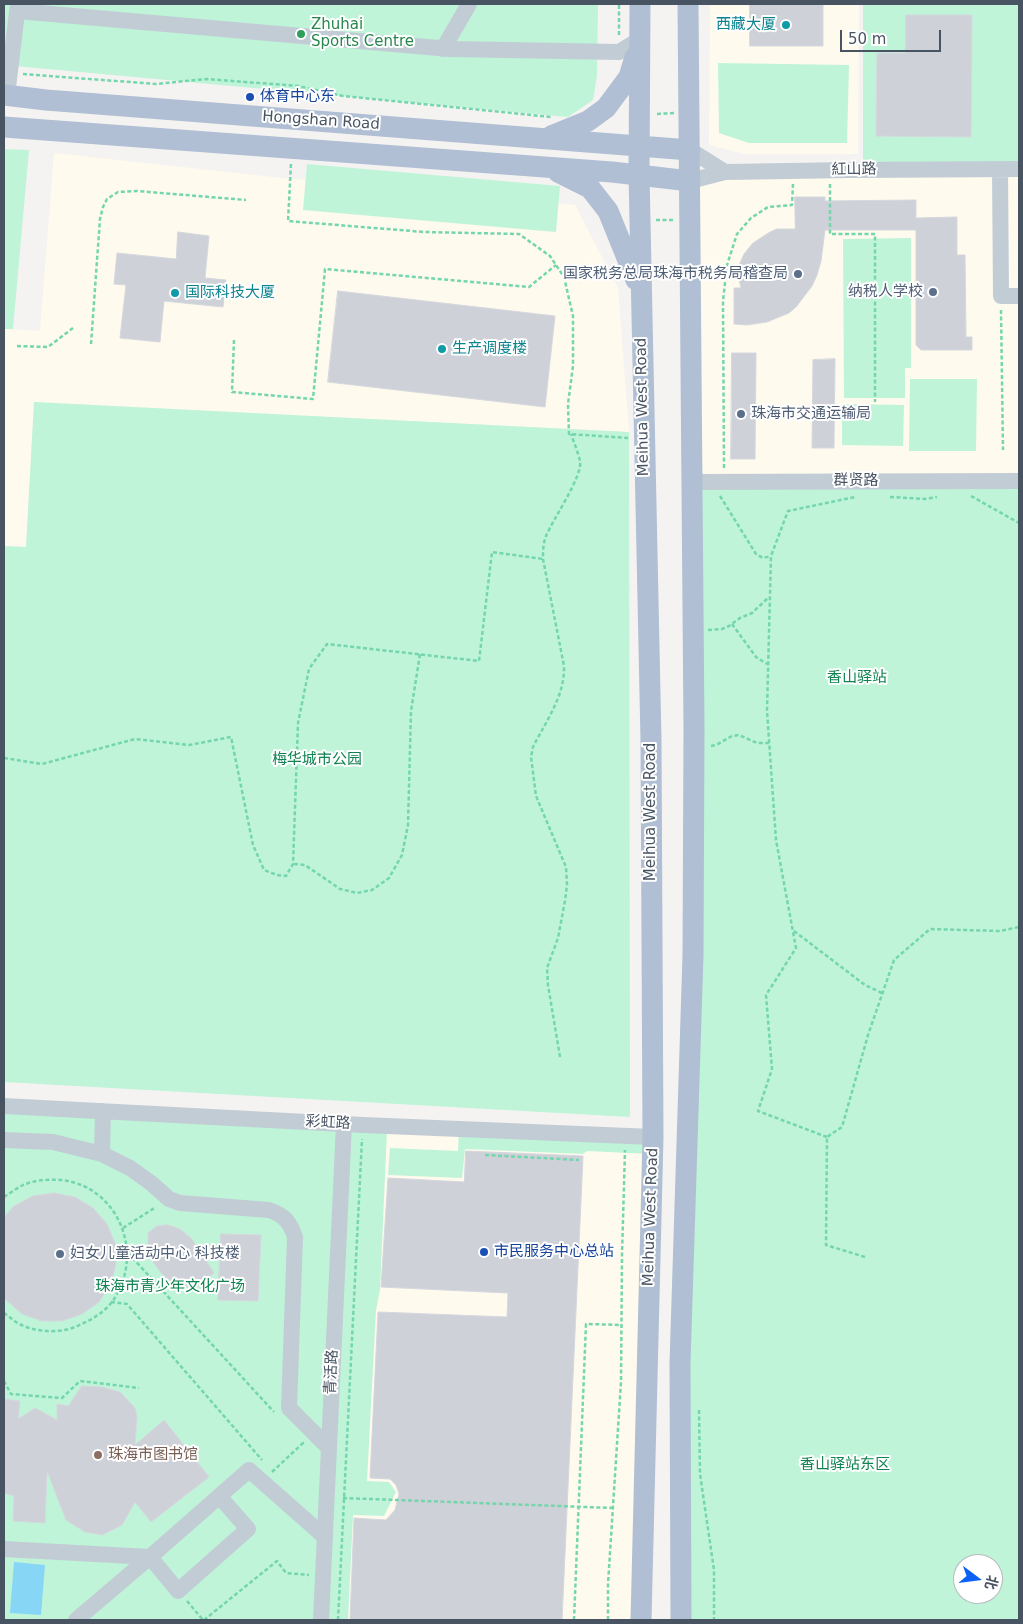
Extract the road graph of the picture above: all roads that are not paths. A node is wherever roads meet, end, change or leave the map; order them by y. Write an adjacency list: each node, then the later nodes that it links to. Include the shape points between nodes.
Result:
1 (469, 4): 6 (street)
2 (640, 4): 5 (main road, Meihua West Road)
3 (688, 4): 11 (main road)
4 (17, 7): 6 (street); 7 (street)
5 (640, 39): 6 (street, via 619,52); 9 (main road, via 629,77 606,108 588,121); 10 (main road, Meihua West Road)
6 (443, 49)
7 (5, 95): 9 (main road, Hongshan Road)
8 (4, 127): 12 (main road, Hongshan Road)
9 (546, 138): 10 (main road, Hongshan Road)
10 (639, 145): 11 (main road, Hongshan Road); 16 (main road, Meihua West Road)
11 (690, 150): 15 (street); 17 (main road)
12 (546, 167): 16 (main road, Hongshan Road); 18 (main road, via 590,188 607,210)
13 (1000, 169): 14 (street, 紅山路); 15 (street, 紅山路); 19 (street, via 1001,296)
14 (1019, 169)
15 (725, 172): 17 (street, 紅山路)
16 (639, 174): 17 (main road, Hongshan Road); 18 (main road, Meihua West Road)
17 (690, 182): 21 (main road)
18 (640, 290): 25 (main road, Meihua West Road, via 651,741)
19 (1019, 296)
20 (1019, 481): 21 (street, 群贤路)
21 (709, 482): 36 (main road, via 693,630 693,956 680,1364)
22 (4, 1106): 23 (street, 彩虹路)
23 (103, 1111): 24 (street, 彩虹路); 27 (street)
24 (344, 1124): 25 (street, 彩虹路); 28 (street, 青活路)
25 (653, 1137): 35 (main road, Meihua West Road)
26 (4, 1140): 27 (street, via 53,1142)
27 (102, 1154): 28 (street, via 151,1183 163,1205 180,1203 268,1210 278,1213 291,1225 296,1252 289,1408)
28 (329, 1448): 30 (street, 青活路)
29 (219, 1496): 30 (street, via 249,1470); 32 (street); 32 (street, via 248,1529 178,1591)
30 (325, 1537): 34 (street, 青活路)
31 (4, 1548): 32 (street)
32 (150, 1557): 33 (street)
33 (76, 1620)
34 (321, 1620)
35 (641, 1620)
36 (681, 1620)

